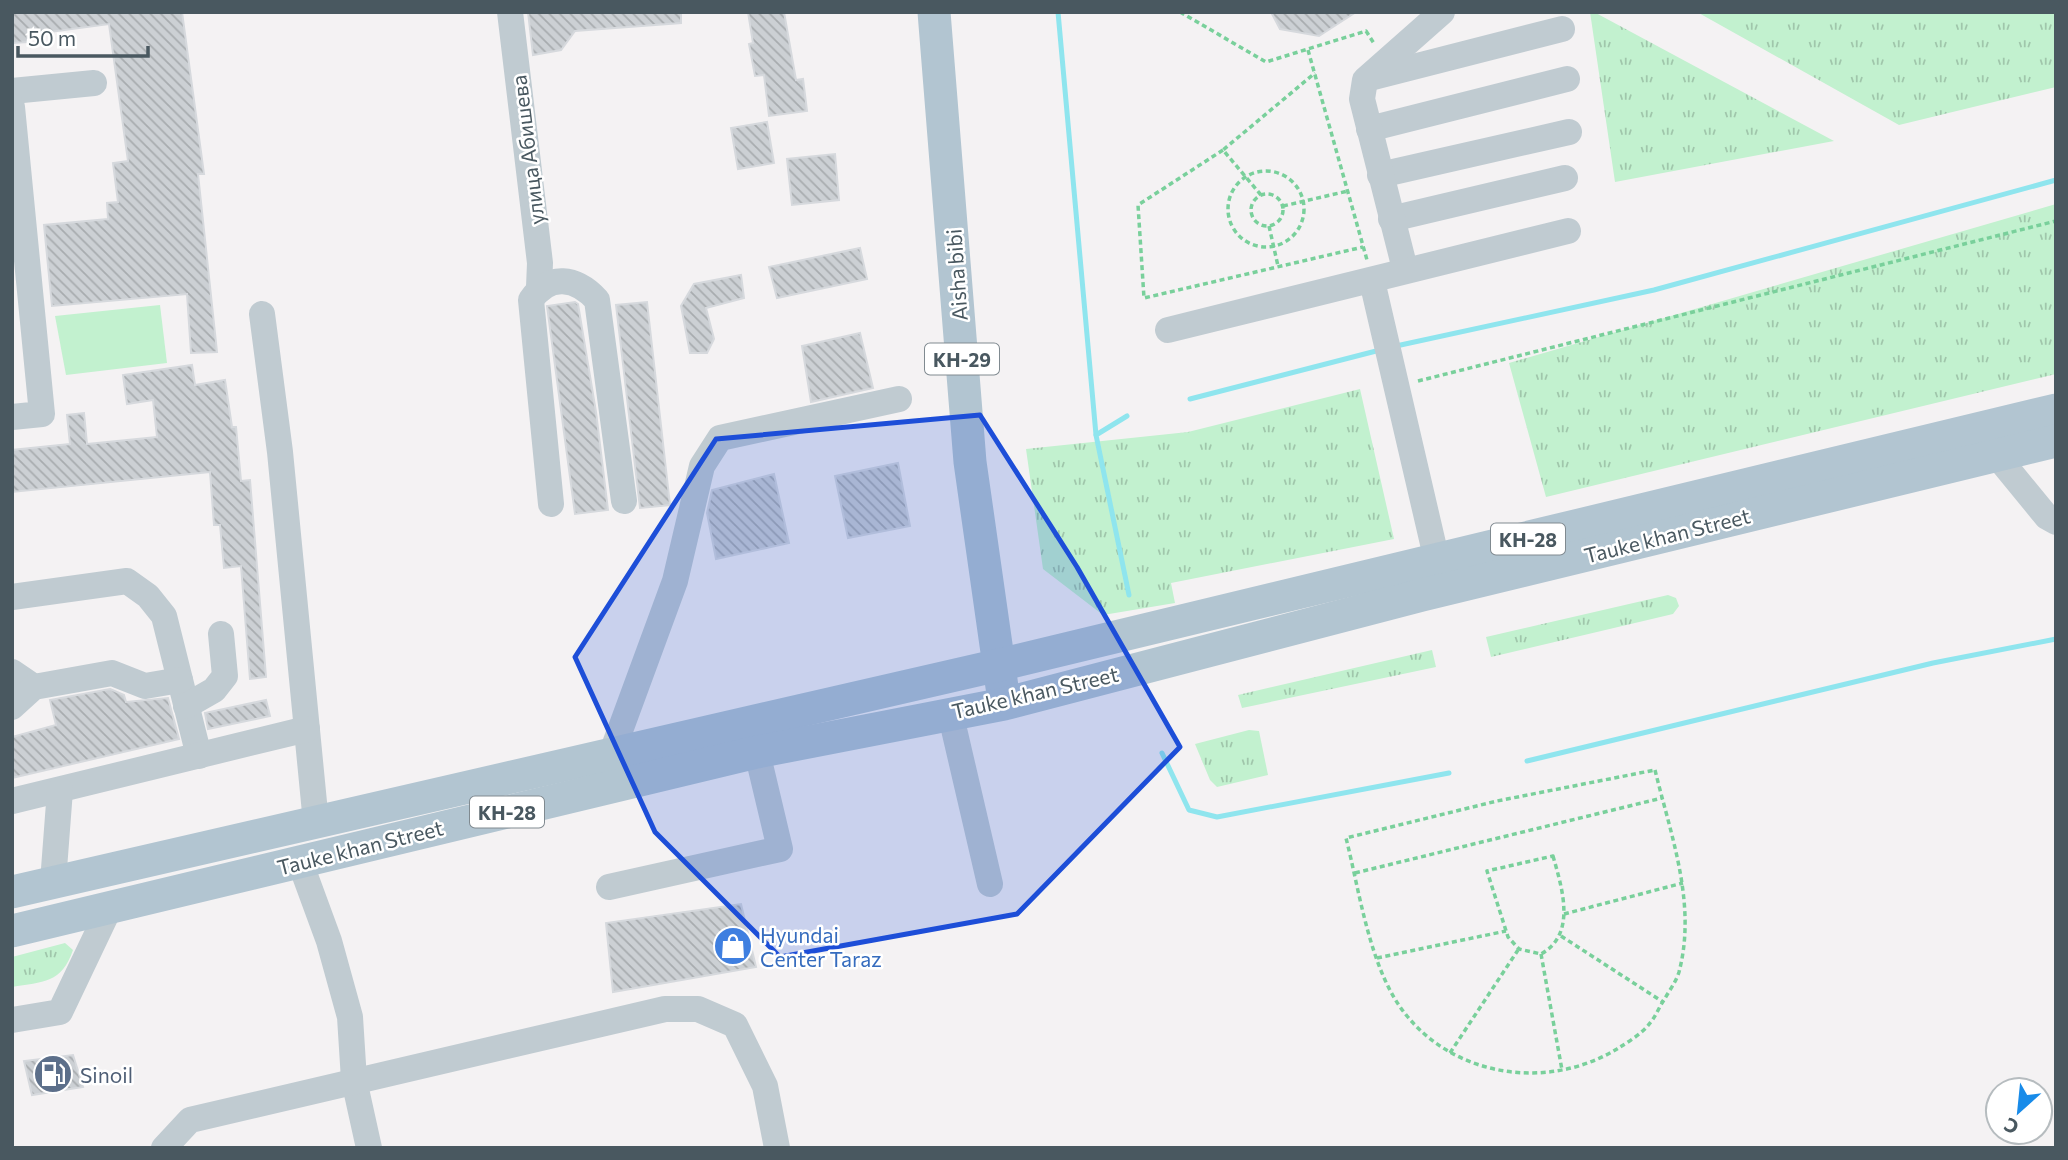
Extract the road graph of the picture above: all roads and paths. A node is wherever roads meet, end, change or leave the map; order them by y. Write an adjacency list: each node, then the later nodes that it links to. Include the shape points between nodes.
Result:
1 (510, 12): 34 (lane, улица Абишева, via 540,263)
2 (934, 12): 49 (main road, Aisha bibi / КН-29, via 970,462)
3 (1181, 12): 6 (path, via 1266,62)
4 (1442, 12): 7 (lane)
5 (1563, 29): 10 (lane)
6 (1308, 50): 7 (path, via 1366,31); 8 (path)
7 (1385, 61): 10 (lane)
8 (1315, 73): 16 (path); 20 (path)
9 (1567, 79): 14 (lane)
10 (1365, 80): 14 (lane, via 1362,99)
11 (94, 83): 12 (lane)
12 (12, 91)
13 (12, 107): 30 (lane)
14 (1369, 129): 17 (lane)
15 (1569, 132): 17 (lane)
16 (1223, 150): 18 (path); 31 (path, via 1138,205 1144,298)
17 (1380, 175): 24 (lane)
18 (1244, 178): 21 (path); 22 (path, via 1262,171 1278,173 1292,181); 28 (path, via 1228,201 1234,231 1246,242)
19 (1565, 178): 24 (lane)
20 (1348, 191): 22 (path); 29 (path)
21 (1261, 195): 23 (path, via 1278,198); 26 (path, via 1253,201 1253,218)
22 (1303, 202): 23 (path); 28 (path, via 1301,225 1291,238)
23 (1283, 206): 26 (path, via 1277,223)
24 (1391, 219): 32 (lane)
25 (2056, 220): 37 (path)
26 (1269, 226): 28 (path)
27 (1567, 231): 32 (lane)
28 (1273, 246): 31 (path)
29 (1363, 247): 31 (path); 33 (path)
30 (19, 251): 40 (lane, via 42,414)
31 (1278, 266)
32 (1405, 269): 33 (lane)
33 (1373, 281): 36 (lane); 37 (lane)
34 (539, 287): 43 (lane, via 555,279 574,283 597,300); 44 (lane, улица Абишева, via 531,300)
35 (262, 314): 57 (lane)
36 (1168, 330)
37 (1397, 378): 46 (lane)
38 (899, 399): 59 (lane, via 720,438 702,466 675,581)
39 (2056, 410): 46 (main road, Tauke khan Street / КН-28)
40 (12, 416)
41 (2056, 441): 42 (main road, Tauke khan Street / КН-28)
42 (1997, 456): 45 (lane); 46 (main road, Tauke khan Street / КН-28)
43 (625, 501)
44 (551, 504)
45 (2056, 522)
46 (1441, 576): 49 (main road, Tauke khan Street / КН-28); 53 (main road, Tauke khan Street / КН-28, via 1097,691)
47 (12, 597): 51 (lane, via 127,581 148,596 164,616)
48 (221, 634): 54 (lane, via 225,676 214,690)
49 (999, 665): 53 (main road, Aisha bibi / КН-29); 59 (main road, Tauke khan Street / КН-28)
50 (12, 671): 52 (lane)
51 (180, 680): 52 (lane, via 145,686 112,673); 54 (lane)
52 (34, 687): 55 (lane)
53 (1003, 704): 56 (main road, Tauke khan Street / КН-28)
54 (186, 706): 60 (lane)
55 (12, 707)
56 (950, 712): 58 (main road, Tauke khan Street / КН-28); 68 (lane)
57 (307, 729): 60 (lane); 64 (lane)
58 (757, 752): 65 (main road, Tauke khan Street / КН-28); 70 (lane, via 780,849)
59 (611, 755): 64 (main road, Tauke khan Street / КН-28)
60 (199, 756): 61 (lane)
61 (60, 790): 63 (lane); 67 (lane)
62 (1662, 798): 66 (path); 66 (path, via 1655,770 1497,801 1346,838); 69 (path)
63 (12, 801)
64 (316, 823): 67 (main road, Tauke khan Street / КН-28)
65 (300, 862): 72 (main road, Tauke khan Street / КН-28); 84 (lane, via 351,1017)
66 (1355, 873): 79 (path)
67 (53, 881): 71 (main road, Tauke khan Street / КН-28)
68 (990, 884)
69 (1683, 884): 73 (path); 80 (path, via 1685,942 1678,975)
70 (609, 887)
71 (12, 892)
72 (110, 908): 74 (main road, Tauke khan Street / КН-28); 81 (lane, via 60,1012)
73 (1564, 914): 75 (path, via 1553,856 1487,871); 76 (path)
74 (12, 931)
75 (1506, 931): 77 (path); 79 (path)
76 (1561, 936): 78 (path); 80 (path)
77 (1519, 949): 78 (path); 82 (path)
78 (1541, 954): 83 (path)
79 (1377, 958): 82 (path, via 1385,982 1406,1016 1438,1048)
80 (1662, 1002): 83 (path, via 1650,1024 1624,1045 1596,1062)
81 (12, 1020)
82 (1450, 1053): 83 (path, via 1506,1073)
83 (1562, 1070)
84 (354, 1080): 85 (lane, via 190,1120); 86 (lane); 87 (lane, via 665,1009 698,1009 736,1025 765,1086)
85 (164, 1148)
86 (369, 1148)
87 (777, 1148)

